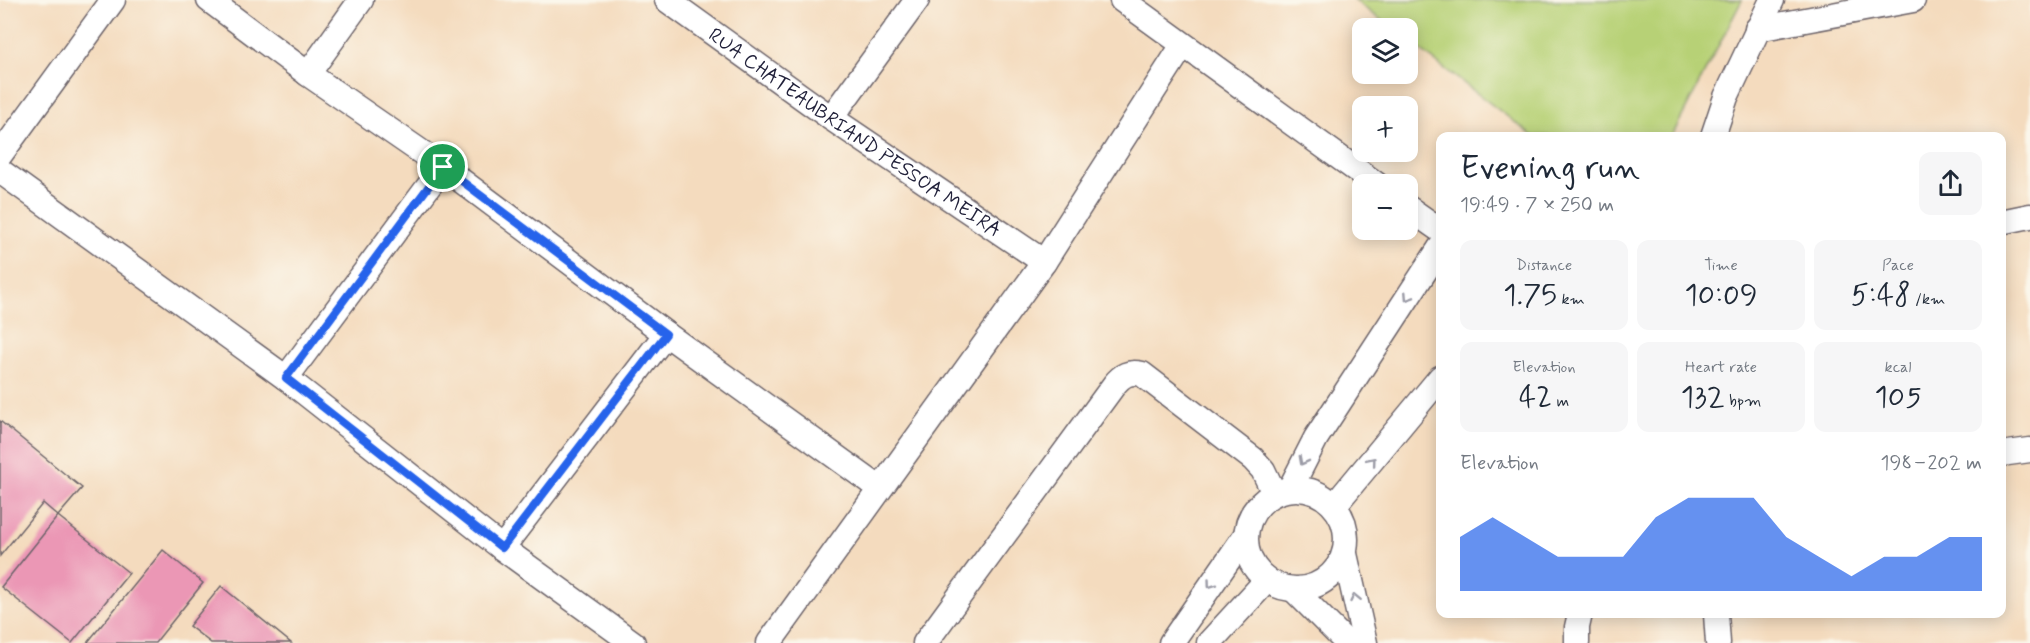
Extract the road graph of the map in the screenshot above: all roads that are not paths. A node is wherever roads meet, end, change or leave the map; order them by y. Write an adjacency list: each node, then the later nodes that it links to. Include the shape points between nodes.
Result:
1 (113, 0): 14 (street)
2 (209, 0): 11 (street)
3 (361, 0): 11 (street)
4 (667, 0): 12 (street, RUA CHATEAUBRIAND PESSOA MEIRA)
5 (917, 0): 12 (street)
6 (1122, 0): 10 (street)
7 (1772, 0): 9 (street)
8 (1913, 0): 9 (street)
9 (1757, 29): 13 (street)
10 (1183, 45): 17 (street); 23 (street)
11 (308, 74): 15 (street)
12 (831, 118): 23 (street, RUA CHATEAUBRIAND PESSOA MEIRA)
13 (1714, 132)
14 (0, 155)
15 (443, 167): 24 (street); 25 (street)
16 (0, 171): 25 (street)
17 (1362, 174)
18 (1418, 215): 21 (street)
19 (2030, 216): 20 (street)
20 (2006, 221)
21 (1436, 227)
22 (1436, 254): 30 (street, one-way to 30)
23 (1044, 262): 29 (street)
24 (666, 334): 29 (street); 33 (street)
25 (286, 378): 33 (street)
26 (1436, 383): 31 (street, one-way to 26)
27 (2030, 450): 28 (street)
28 (2006, 453)
29 (879, 488): 40 (street)
30 (1282, 491): 31 (street, via 1306,489 1322,495); 32 (street, via 1260,502 1252,512); 41 (street, via 1217,430 1142,374 1123,376)
31 (1334, 506): 34 (street, via 1347,537)
32 (1245, 536): 35 (street, via 1247,553); 42 (street, one-way to 42)
33 (502, 548): 39 (street)
34 (1345, 554): 36 (street, via 1326,580); 45 (street, one-way to 34)
35 (1267, 580): 36 (street); 43 (street)
36 (1294, 590): 44 (street)
37 (1579, 618): 46 (street)
38 (1716, 618): 47 (street)
39 (633, 643)
40 (769, 643)
41 (925, 643)
42 (1171, 643)
43 (1209, 643)
44 (1347, 643)
45 (1365, 643)
46 (1577, 643)
47 (1718, 643)

